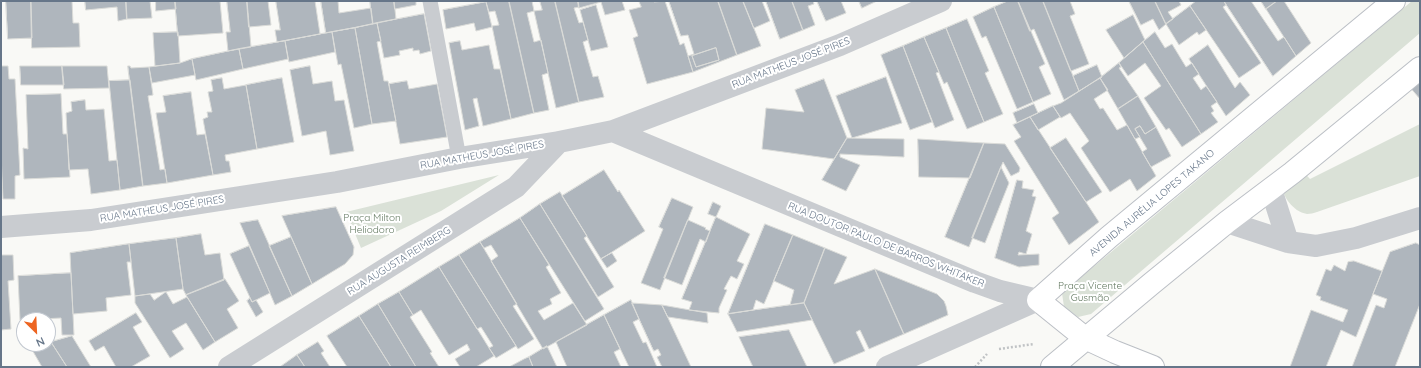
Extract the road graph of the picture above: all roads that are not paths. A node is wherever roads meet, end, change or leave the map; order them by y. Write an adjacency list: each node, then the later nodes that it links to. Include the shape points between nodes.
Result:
1 (430, 1): 7 (lane)
2 (941, 1): 5 (street, RUA MATHEUS JOSÉ PIRES, via 840,44)
3 (1394, 1): 13 (street, AVENIDA AURÉLIA LOPES TAKANO, via 1109,237)
4 (1420, 68): 8 (street)
5 (613, 131): 6 (street, RUA MATHEUS JOSÉ PIRES); 13 (street, RUA DOUTOR PAULO DE BARROS WHITAKER, via 975,282)
6 (559, 142): 7 (street, RUA MATHEUS JOSÉ PIRES); 15 (street, RUA AUGUSTA REIMBERG, via 516,187)
7 (459, 158): 11 (street, RUA MATHEUS JOSÉ PIRES, via 337,182 91,220)
8 (1271, 189): 10 (street); 12 (street)
9 (1420, 218): 12 (street, via 1356,238 1316,246)
10 (1227, 222): 12 (street); 14 (street)
11 (1, 227)
12 (1288, 242)
13 (1038, 300): 14 (street, RUA DOUTOR PAULO DE BARROS WHITAKER); 16 (street, AVENIDA AURÉLIA LOPES TAKANO)
14 (1085, 338): 17 (street); 18 (street, RUA DOUTOR PAULO DE BARROS WHITAKER)
15 (229, 367)
16 (887, 367)
17 (1052, 367)
18 (1153, 367)

